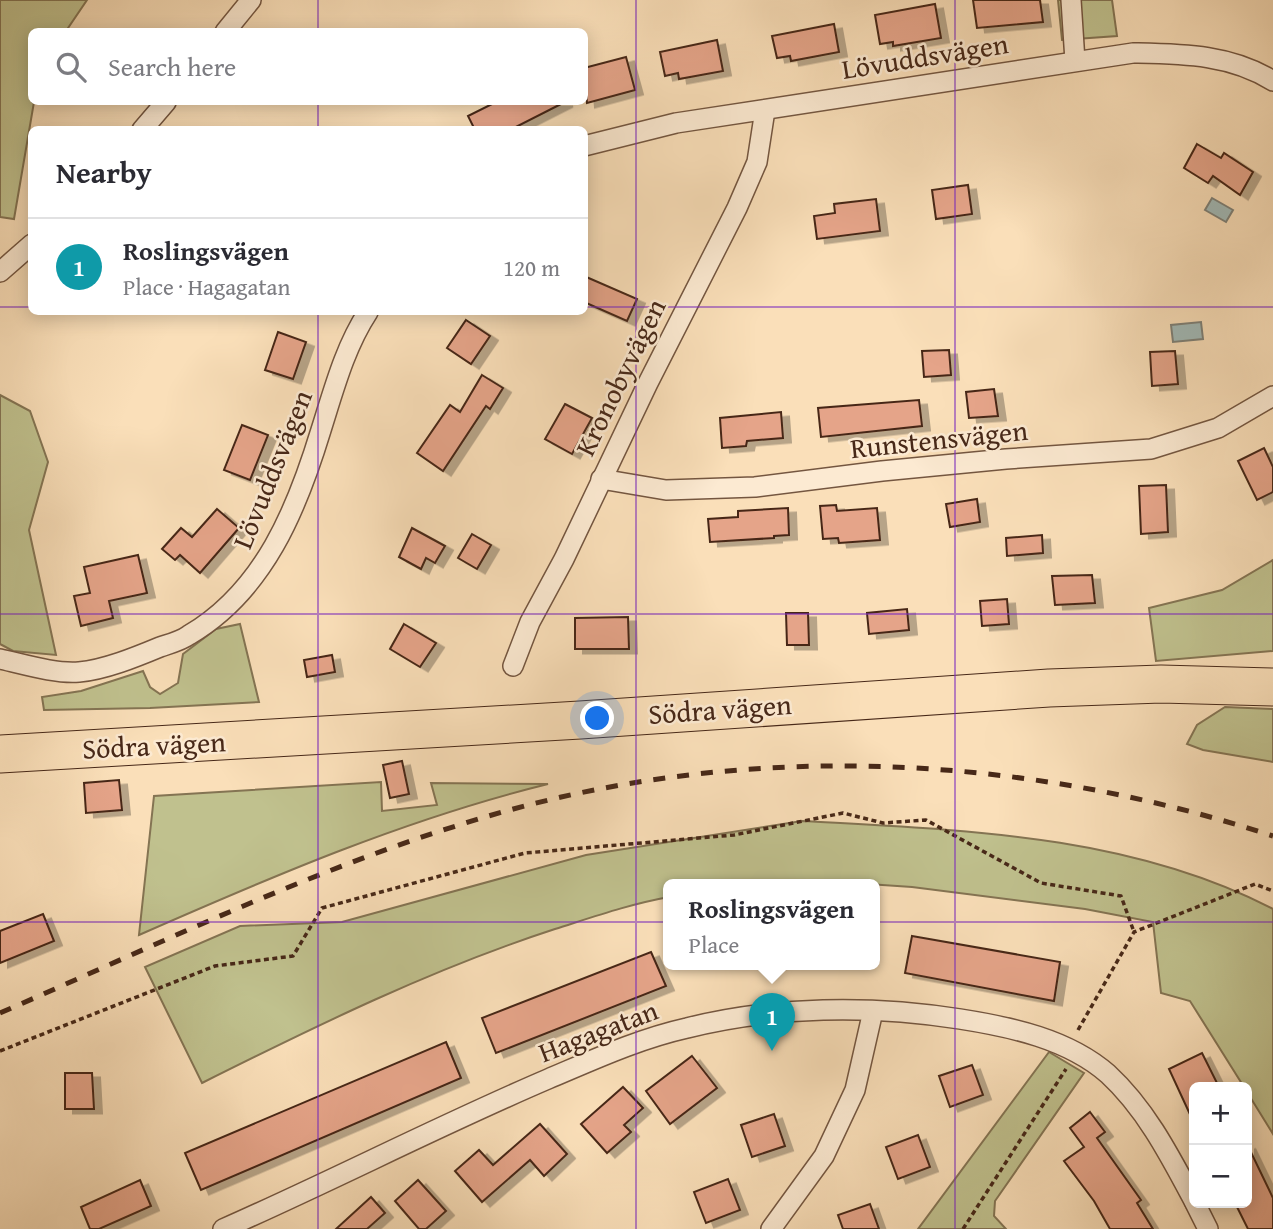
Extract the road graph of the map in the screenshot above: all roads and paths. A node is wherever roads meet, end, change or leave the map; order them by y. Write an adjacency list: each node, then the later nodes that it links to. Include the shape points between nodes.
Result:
1 (251, 0): 3 (street)
2 (1071, 0): 4 (street)
3 (228, 28)
4 (1075, 61): 5 (street, Lövuddsvägen, via 1133,52 1183,54 1229,60); 7 (street, Lövuddsvägen)
5 (1273, 82)
6 (163, 105): 8 (street)
7 (765, 110): 9 (street, Lövuddsvägen, via 676,124); 14 (street, Kronobyvägen, via 757,162 737,208)
8 (145, 126)
9 (588, 145)
10 (28, 248): 11 (street)
11 (0, 272)
12 (366, 315): 15 (street, Lövuddsvägen, via 354,332 281,537 260,571 226,607 189,636 130,659 78,672)
13 (1273, 396): 14 (street, Runstensvägen, via 1218,428 1151,449 755,487 666,490)
14 (601, 480): 16 (street, Kronobyvägen)
15 (0, 659)
16 (513, 666)
17 (1273, 687): 18 (highway, Södra vägen, via 1037,688)
18 (0, 754)
19 (1273, 891): 20 (path, via 1255,884)
20 (1134, 932): 22 (path, via 1121,895 1041,883 926,820 883,823 843,813 734,835 525,853 322,908 293,956 215,965); 23 (path, via 1076,1034)
21 (873, 1011): 23 (street, Hagagatan, via 1010,1027); 26 (street, Hagagatan, via 770,1014 687,1028 625,1047); 27 (street, via 855,1090 824,1156)
22 (0, 1051)
23 (1077, 1053): 24 (street, Hagagatan, via 1107,1073 1137,1105); 28 (path)
24 (1189, 1191)
25 (1198, 1208): 29 (street, Hagagatan)
26 (223, 1229)
27 (771, 1229)
28 (963, 1229)
29 (1208, 1229)

